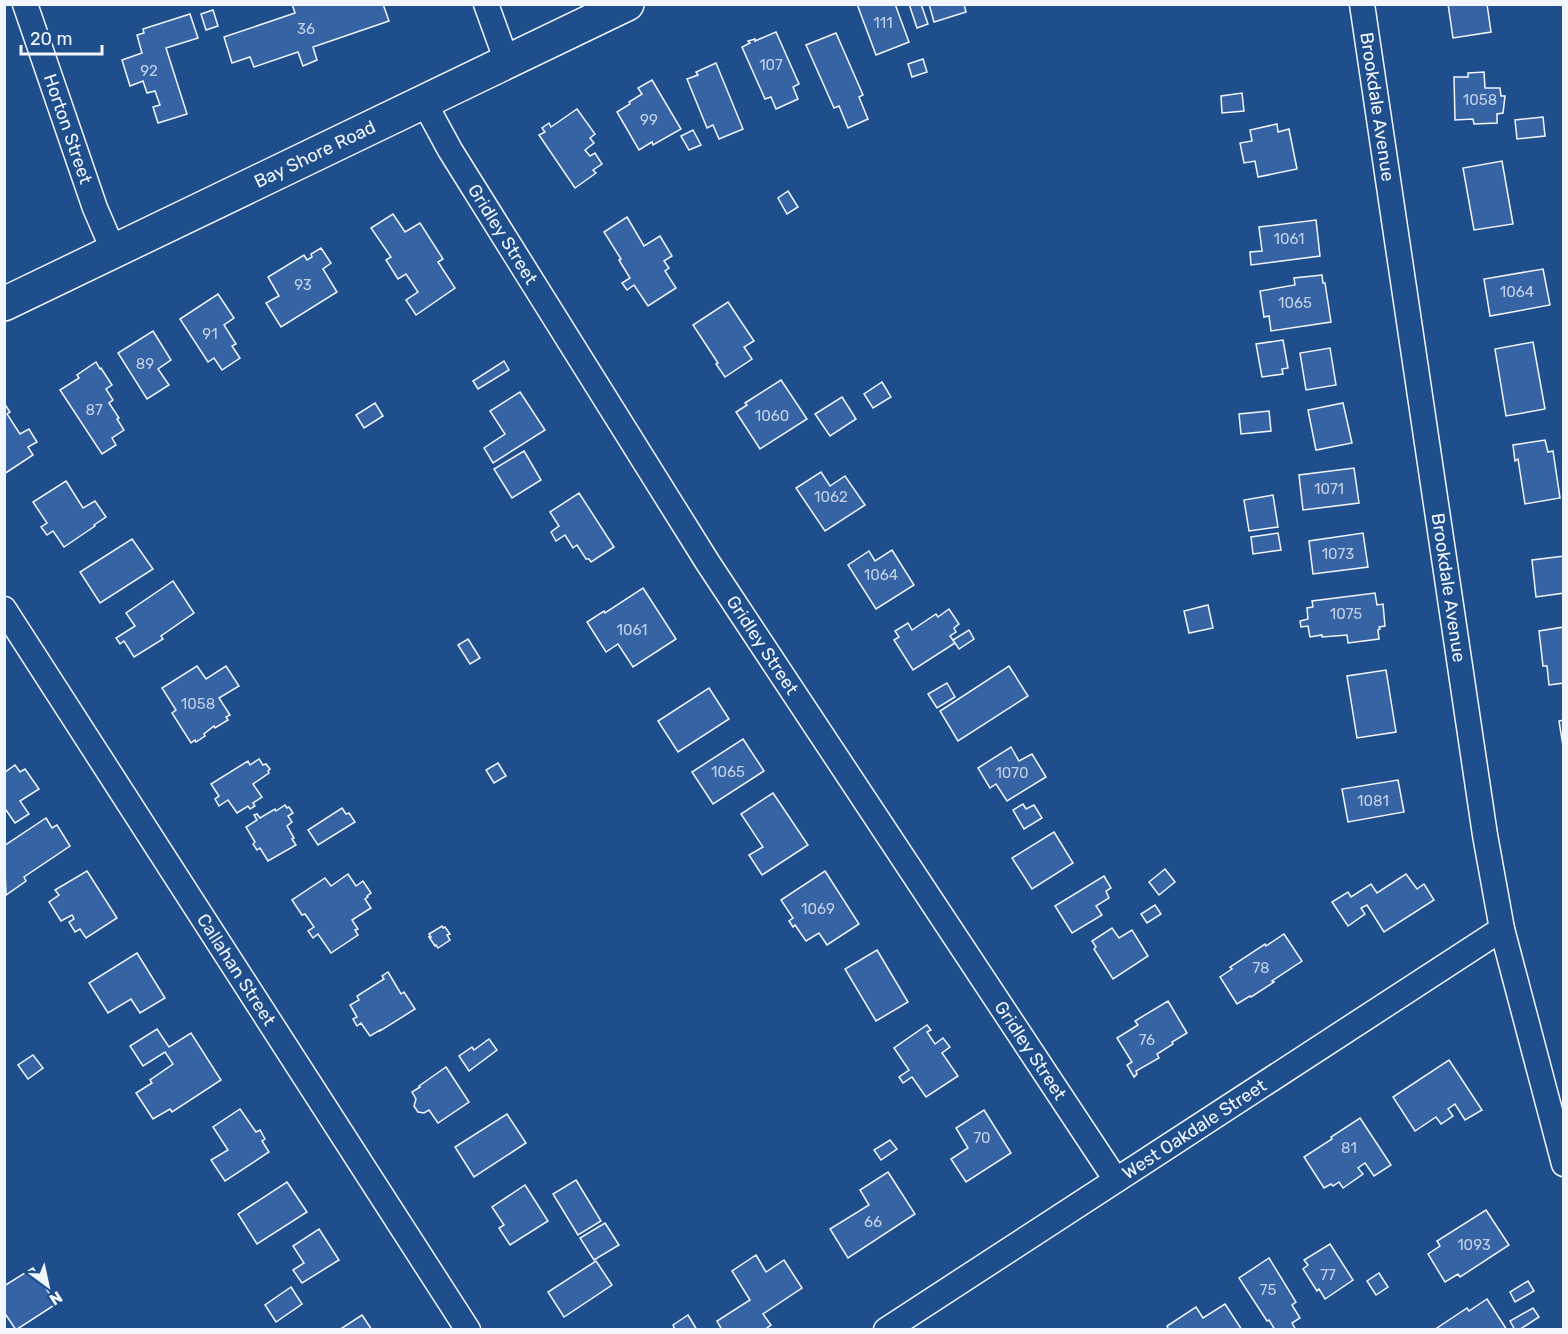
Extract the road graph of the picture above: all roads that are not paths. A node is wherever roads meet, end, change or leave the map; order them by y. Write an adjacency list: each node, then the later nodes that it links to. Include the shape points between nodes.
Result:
1 (25, 4): 7 (street, Horton Street, via 95,208)
2 (486, 4): 5 (street)
3 (627, 4): 5 (main road, Bay Shore Road)
4 (1362, 4): 10 (street, Brookdale Avenue, via 1479,799)
5 (507, 62): 6 (main road, Bay Shore Road)
6 (424, 102): 7 (main road, Bay Shore Road); 12 (street, Gridley Street, via 450,150 708,563)
7 (114, 252): 8 (main road, Bay Shore Road)
8 (4, 304)
9 (4, 609): 13 (street, Callahan Street)
10 (1502, 929): 11 (street, Brookdale Avenue); 12 (street, West Oakdale Street)
11 (1563, 1164)
12 (1116, 1180): 14 (street, West Oakdale Street)
13 (468, 1329)
14 (886, 1329)

